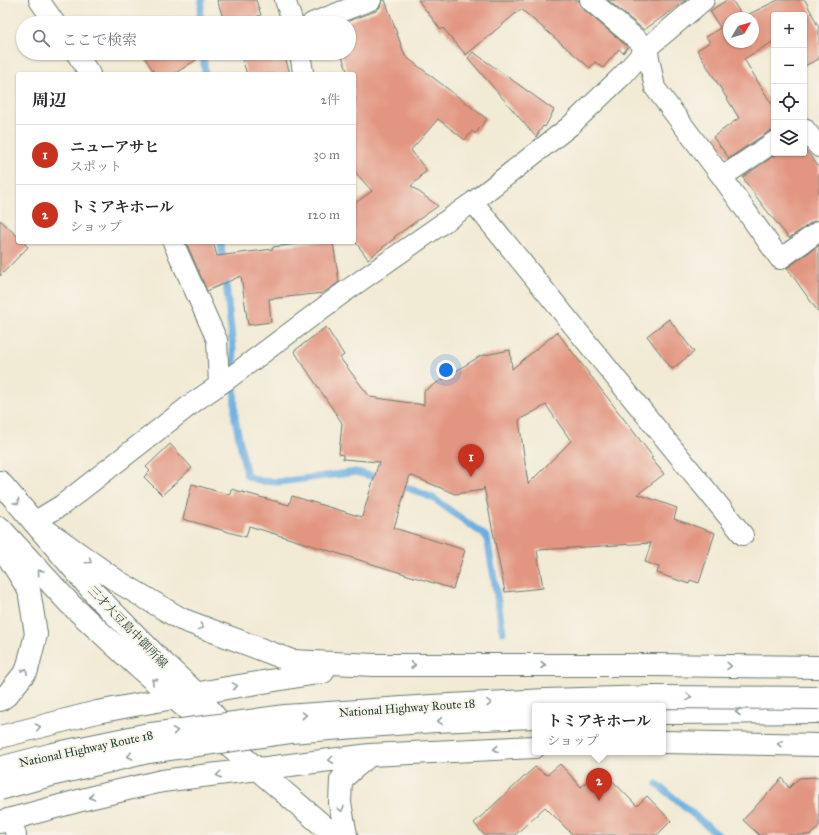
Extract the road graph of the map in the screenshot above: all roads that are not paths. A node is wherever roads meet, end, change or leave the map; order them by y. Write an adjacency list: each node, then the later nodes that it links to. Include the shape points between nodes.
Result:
1 (39, 0): 6 (street)
2 (286, 0): 7 (street)
3 (371, 0): 8 (street)
4 (590, 0): 9 (street)
5 (704, 0): 9 (street)
6 (50, 16)
7 (291, 16)
8 (330, 16)
9 (647, 48): 17 (street, via 655,88); 18 (street, via 570,126)
10 (81, 60): 12 (street)
11 (301, 60): 13 (street)
12 (89, 72)
13 (304, 72)
14 (807, 132): 16 (street)
15 (771, 144): 17 (street)
16 (819, 148)
17 (722, 177): 19 (street, via 780,259)
18 (473, 202): 21 (street, via 343,293); 25 (street)
19 (819, 231)
20 (174, 244): 21 (street, via 217,340)
21 (223, 382): 23 (street, via 62,505)
22 (0, 482): 23 (main road, 三才大豆島中御所線, one-way to 23)
23 (34, 522): 27 (main road, one-way to 27, via 117,581 181,619 292,661); 29 (main road, 三才大豆島中御所線, via 96,596)
24 (0, 528): 30 (main road, 三才大豆島中御所線, one-way to 24, via 70,604)
25 (744, 535)
26 (0, 544): 32 (main road, one-way to 26, via 27,670 36,634 29,590)
27 (374, 665): 28 (main road, one-way to 28); 29 (main road, one-way to 27)
28 (819, 668)
29 (197, 694): 30 (main road); 42 (main road, 三才大豆島中御所線)
30 (174, 698): 36 (main road, one-way to 30, via 97,712); 42 (main road, 三才大豆島中御所線)
31 (819, 698): 41 (main road, National Highway Route 18, one-way to 31, bridge, via 144,735 285,716 553,700 656,697)
32 (0, 700)
33 (819, 712): 34 (main road, one-way to 34)
34 (666, 713)
35 (532, 717): 43 (main road, National Highway Route 18, one-way to 43, bridge, via 435,721 290,732 148,752)
36 (0, 736)
37 (666, 742): 38 (main road, one-way to 37)
38 (819, 745)
39 (532, 747): 40 (main road, one-way to 40)
40 (370, 755): 42 (main road, one-way to 42); 46 (main road, one-way to 46, via 341,780 340,803)
41 (0, 768)
42 (258, 770): 44 (main road, one-way to 44, via 162,781 93,797); 45 (main road, 三才大豆島中御所線)
43 (0, 789)
44 (9, 825)
45 (334, 835)
46 (346, 835)

